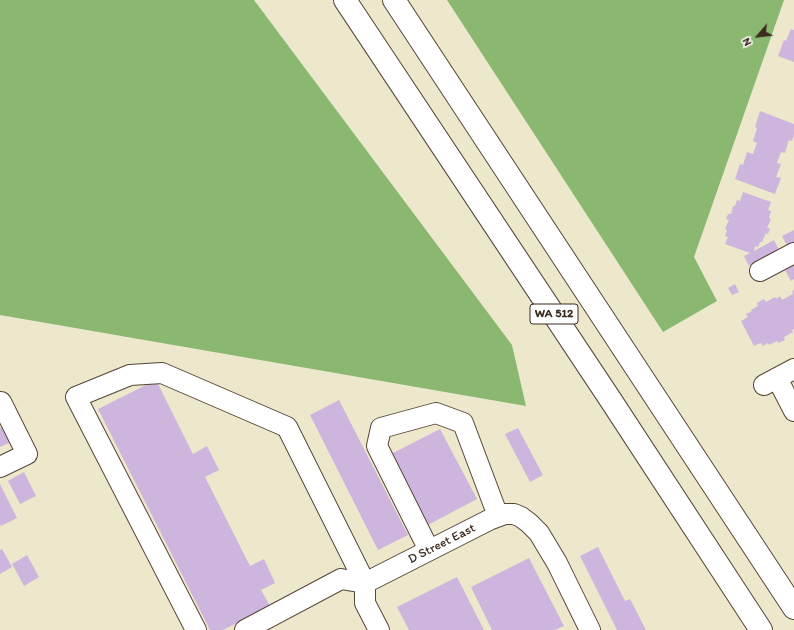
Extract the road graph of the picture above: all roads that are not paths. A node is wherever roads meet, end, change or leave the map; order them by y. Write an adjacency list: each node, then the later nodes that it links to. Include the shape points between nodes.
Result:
1 (345, 0): 17 (highway, WA 512)
2 (394, 0): 12 (highway, WA 512)
3 (794, 253): 4 (street)
4 (760, 271)
5 (778, 377): 7 (street)
6 (1, 402): 8 (street, via 27,454)
7 (794, 411)
8 (0, 467)
9 (498, 516): 10 (street, D Street East); 10 (street, via 463,423 436,413 380,428 376,446); 16 (street, D Street East, via 514,514 539,533)
10 (429, 550): 11 (street, D Street East)
11 (365, 583): 13 (street, via 287,427 162,373 130,375 76,396); 14 (street, via 341,579); 15 (street, via 366,603)
12 (794, 608)
13 (196, 630)
14 (245, 630)
15 (379, 630)
16 (590, 630)
17 (761, 630)

